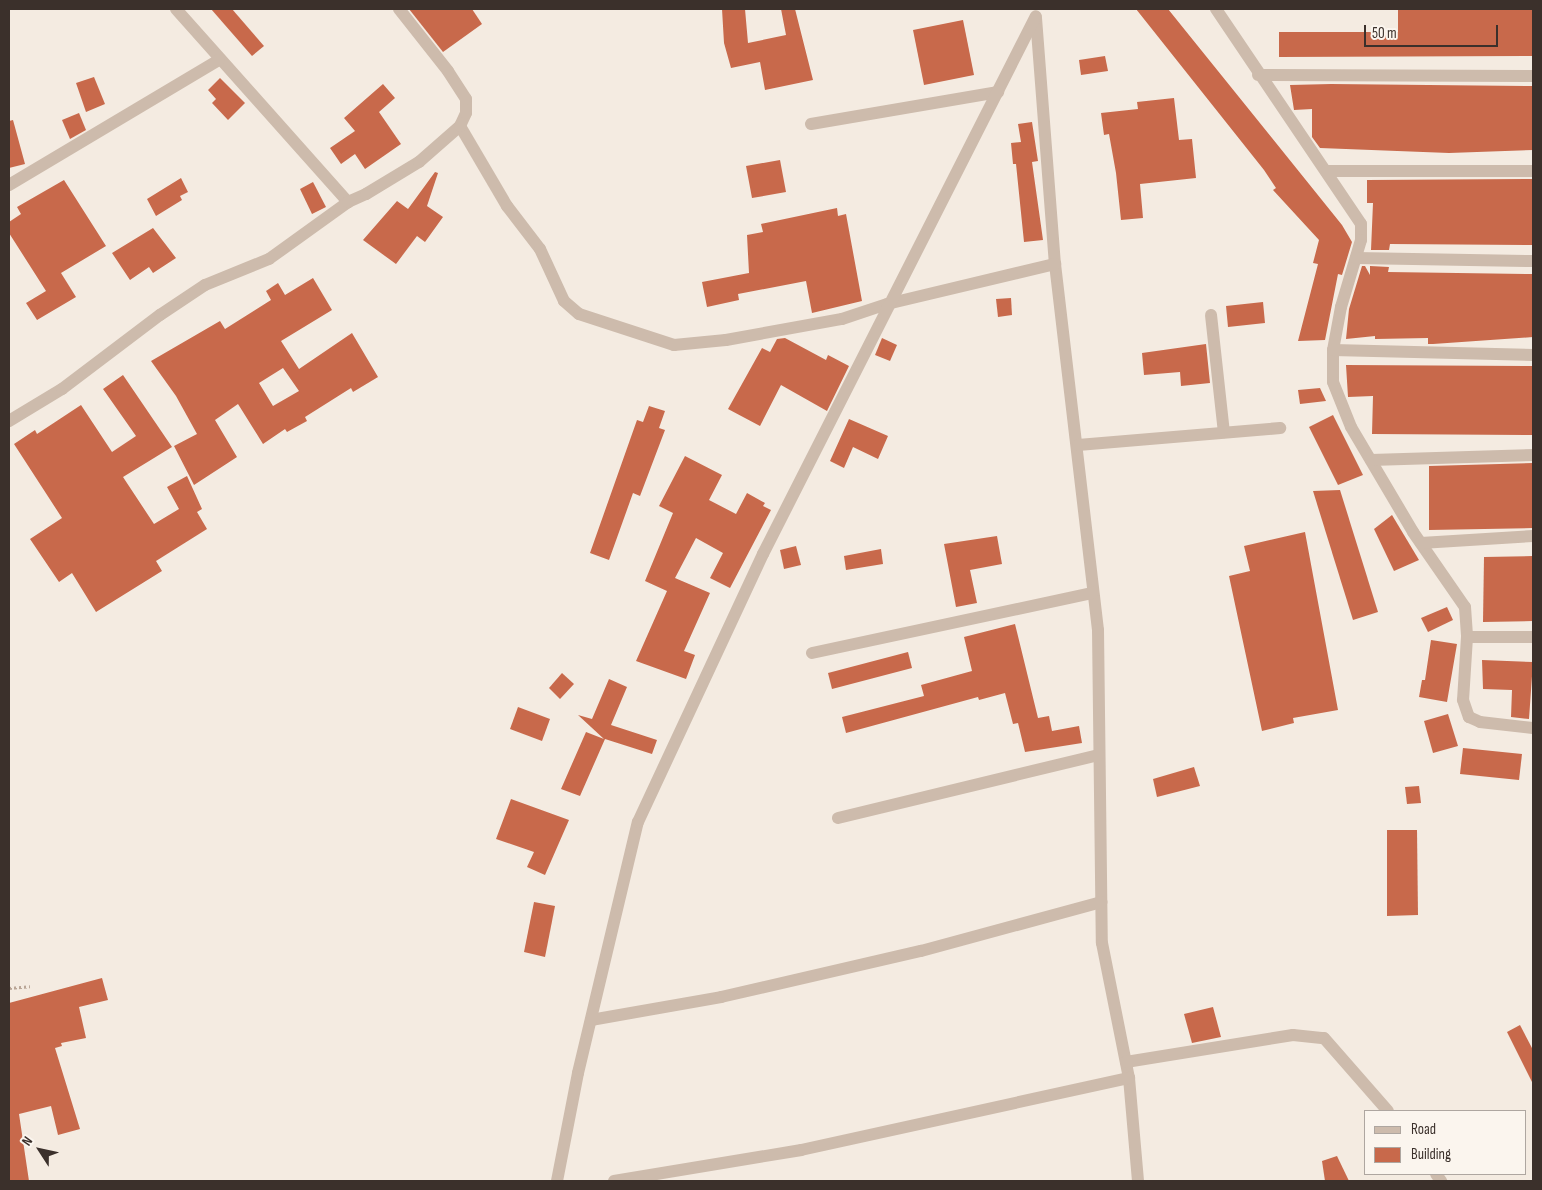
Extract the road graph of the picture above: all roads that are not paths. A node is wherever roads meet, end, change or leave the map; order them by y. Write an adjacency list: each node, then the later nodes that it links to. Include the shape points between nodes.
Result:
1 (176, 9): 5 (street)
2 (399, 9): 10 (street, via 466,99 466,113)
3 (1216, 9): 6 (street)
4 (1036, 12): 8 (street); 17 (street)
5 (219, 60): 13 (street); 14 (street)
6 (1258, 75): 7 (street); 11 (street)
7 (1533, 76)
8 (998, 92): 9 (street); 18 (street)
9 (811, 124)
10 (460, 126): 14 (street, via 419,162); 18 (street, via 507,206 540,249 564,301 578,314 674,345 726,340 842,318)
11 (1326, 171): 12 (street); 15 (street, via 1361,224)
12 (1533, 171)
13 (9, 185)
14 (348, 202): 22 (street, via 269,259 206,285 160,314 62,389)
15 (1356, 258): 16 (street); 20 (street, via 1341,307)
16 (1533, 261)
17 (1055, 264): 18 (street); 25 (street)
18 (887, 304): 38 (street, via 763,554 638,822)
19 (1211, 315): 24 (street)
20 (1333, 350): 21 (street); 27 (street, via 1333,382 1351,427)
21 (1533, 355)
22 (9, 421)
23 (1280, 428): 24 (street)
24 (1224, 432): 25 (street)
25 (1078, 445): 30 (street)
26 (1533, 455): 27 (street)
27 (1371, 460): 29 (street)
28 (1533, 536): 29 (street)
29 (1421, 543): 31 (street, via 1465,606)
30 (1093, 593): 33 (street); 35 (street, via 1098,630)
31 (1467, 637): 32 (street); 34 (street, via 1463,700 1469,717 1480,722)
32 (1533, 637)
33 (812, 653)
34 (1533, 728)
35 (1099, 755): 36 (street); 37 (street)
36 (838, 818)
37 (1101, 902): 38 (street, via 911,954 721,997); 39 (street, via 1102,942)
38 (591, 1020): 42 (street)
39 (1126, 1062): 40 (street); 41 (street, via 1292,1035 1324,1038)
40 (1129, 1078): 43 (street, via 801,1150); 44 (street)
41 (1387, 1110)
42 (557, 1181)
43 (614, 1181)
44 (1138, 1181)

